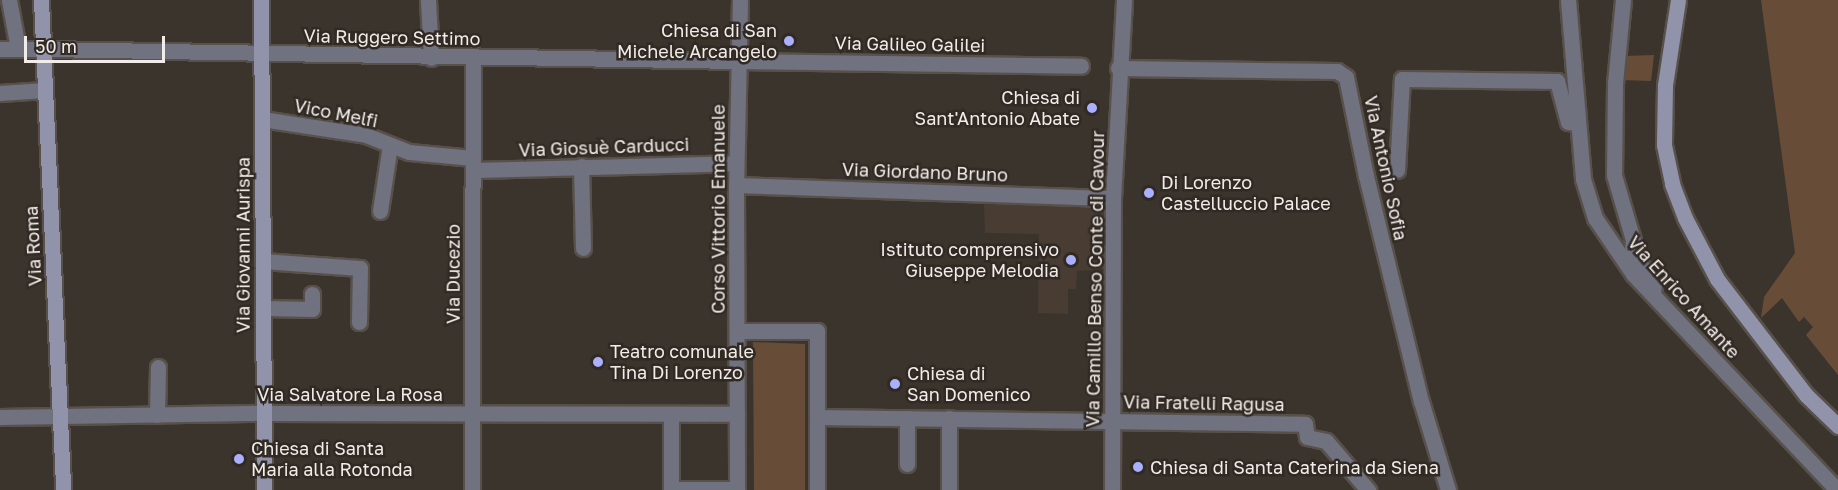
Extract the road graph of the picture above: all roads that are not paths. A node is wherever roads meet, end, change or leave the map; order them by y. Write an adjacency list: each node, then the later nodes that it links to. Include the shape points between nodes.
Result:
1 (9, 0): 10 (street)
2 (40, 0): 12 (main road, Via Roma)
3 (261, 0): 13 (main road, Via Giovanni Aurispa)
4 (428, 0): 14 (street)
5 (740, 0): 16 (street, Corso Vittorio Emanuele)
6 (1568, 0): 22 (street, Via Enrico Amante)
7 (1623, 0): 34 (street, via 1614,175 1634,240 1632,252 1654,284)
8 (1678, 0): 50 (main road, via 1665,85 1664,145 1681,209 1717,279 1806,395)
9 (1126, 1): 18 (street, Via Camillo Benso Conte di Cavour)
10 (18, 48): 11 (street, Via Ruggero Settimo); 12 (street, Via Ruggero Settimo)
11 (0, 49)
12 (44, 49): 13 (street, Via Ruggero Settimo); 19 (main road, Via Roma)
13 (261, 53): 14 (street, Via Ruggero Settimo); 21 (main road, Via Giovanni Aurispa)
14 (431, 58): 15 (street, Via Ruggero Settimo)
15 (473, 59): 16 (street, Via Ruggero Settimo); 25 (street, Via Ducezio)
16 (738, 61): 17 (street, Via Galileo Galilei); 24 (street, Corso Vittorio Emanuele)
17 (1081, 66)
18 (1118, 68): 29 (street, Via Camillo Benso Conte di Cavour); 60 (street, Via Antonio Sofia, via 1337,71 1346,77 1421,401)
19 (45, 90): 20 (street); 45 (main road, Via Roma)
20 (0, 93)
21 (262, 119): 23 (street, Vico Melfi, via 366,135); 32 (main road, Via Giovanni Aurispa)
22 (1577, 123): 27 (street, via 1568,122 1557,81 1402,79); 34 (street, Via Enrico Amante, via 1583,179 1594,218 1616,254)
23 (390, 145): 25 (street, Vico Melfi, via 409,153); 30 (street)
24 (736, 163): 26 (street, Via Giosuè Carducci); 28 (street, Corso Vittorio Emanuele)
25 (472, 164): 26 (street, Via Giosuè Carducci); 40 (street, Via Ducezio)
26 (580, 166): 31 (street)
27 (1397, 170)
28 (736, 185): 29 (street, Via Giordano Bruno); 37 (street, Corso Vittorio Emanuele)
29 (1113, 198): 49 (street, Via Camillo Benso Conte di Cavour)
30 (380, 211)
31 (584, 248)
32 (262, 261): 35 (main road, Via Giovanni Aurispa); 36 (street, via 360,268)
33 (312, 294): 35 (street, via 312,309)
34 (1653, 296): 61 (street, Via Enrico Amante)
35 (263, 308): 39 (main road, Via Giovanni Aurispa)
36 (359, 322)
37 (737, 331): 42 (street, Corso Vittorio Emanuele); 46 (street, via 817,331)
38 (158, 367): 43 (street)
39 (264, 413): 40 (street, Via Salvatore La Rosa); 43 (street, Via Salvatore La Rosa); 53 (main road, Via Giovanni Aurispa)
40 (472, 414): 41 (street, Via Salvatore La Rosa); 54 (street, Via Ducezio)
41 (671, 414): 42 (street, Via Salvatore La Rosa); 55 (street, via 670,489)
42 (737, 414): 55 (street, Corso Vittorio Emanuele)
43 (157, 415): 45 (street, Via Salvatore La Rosa)
44 (0, 417): 45 (street, Via Salvatore La Rosa)
45 (60, 417): 52 (main road, Via Roma)
46 (817, 417): 47 (street); 56 (street)
47 (907, 418): 48 (street); 51 (street)
48 (949, 418): 49 (street); 57 (street)
49 (1113, 421): 58 (street, Via Camillo Benso Conte di Cavour); 59 (street, Via Fratelli Ragusa, via 1305,423 1308,437 1326,441)
50 (1838, 426)
51 (907, 464)
52 (63, 490)
53 (264, 490)
54 (472, 490)
55 (737, 490)
56 (816, 490)
57 (949, 490)
58 (1112, 490)
59 (1368, 490)
60 (1448, 490)
61 (1837, 490)

